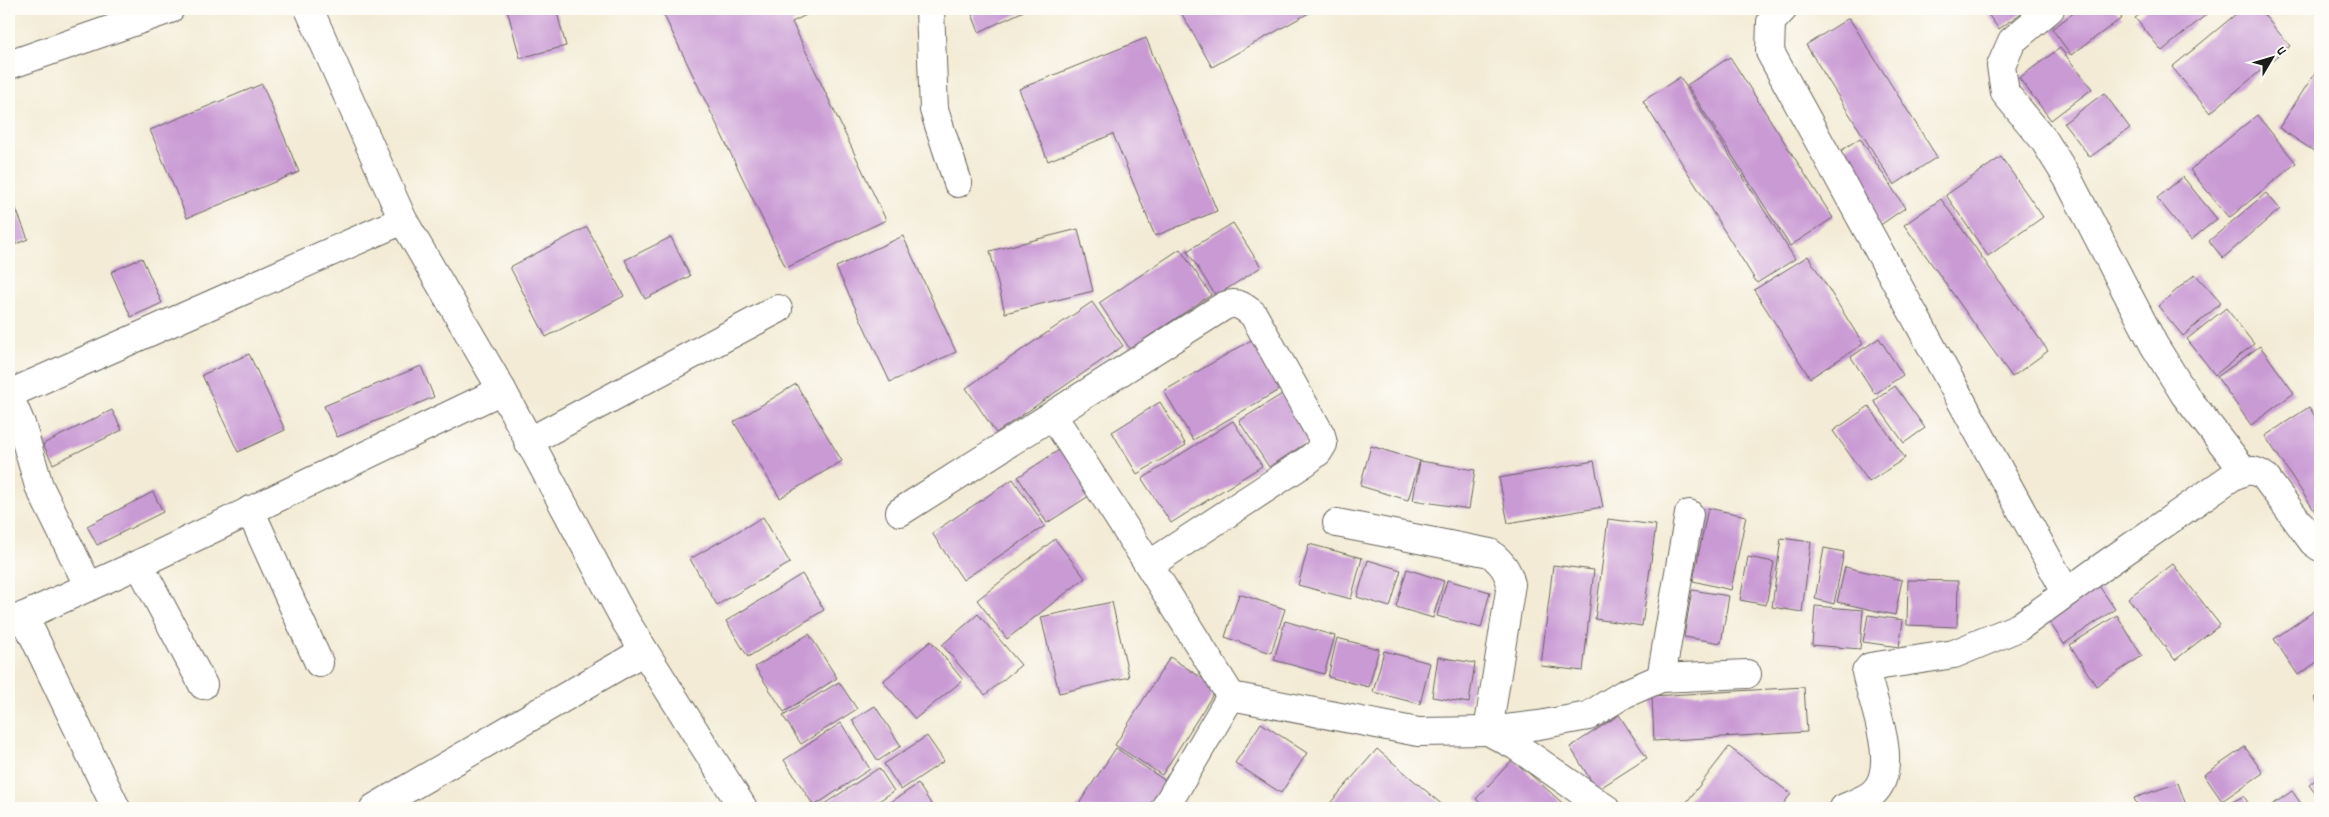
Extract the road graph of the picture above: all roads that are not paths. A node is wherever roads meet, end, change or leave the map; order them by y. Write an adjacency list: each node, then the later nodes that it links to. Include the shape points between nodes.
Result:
1 (170, 9): 6 (street)
2 (309, 9): 8 (street)
3 (930, 9): 7 (street, via 934,110)
4 (1783, 9): 23 (street, via 1771,22 1770,52)
5 (2050, 9): 14 (street, via 2012,41 2001,66 2005,93 2044,140 2067,177 2154,345 2185,395)
6 (9, 65)
7 (958, 183)
8 (403, 220): 10 (street); 11 (street)
9 (778, 309): 13 (street)
10 (502, 390): 13 (street); 15 (street)
11 (9, 395): 22 (street, via 39,486)
12 (1052, 416): 16 (street); 21 (street); 21 (street, via 1224,306 1237,303 1253,314 1321,435 1323,444 1307,461)
13 (528, 442): 25 (street)
14 (2244, 471): 19 (street, via 2258,472 2265,477); 23 (street)
15 (250, 510): 20 (street); 26 (street)
16 (900, 512)
17 (1689, 514): 28 (street)
18 (1337, 523): 31 (street, via 1490,553 1507,570 1511,584)
19 (2320, 547)
20 (139, 564): 22 (street); 29 (street)
21 (1149, 565): 30 (street)
22 (89, 587): 24 (street)
23 (2066, 592): 37 (street, via 2019,627 1954,654 1870,667 1866,672 1880,720 1885,766 1882,780 1872,793)
24 (16, 619): 32 (street)
25 (644, 651): 33 (street); 34 (street)
26 (319, 663)
27 (1747, 674): 28 (street)
28 (1661, 678): 31 (street, via 1624,694 1588,716)
29 (203, 685)
30 (1231, 696): 31 (street, via 1418,732); 35 (street)
31 (1488, 731): 36 (street, via 1516,746)
32 (116, 808)
33 (374, 808)
34 (743, 808)
35 (1165, 808)
36 (1603, 808)
37 (1844, 808)

